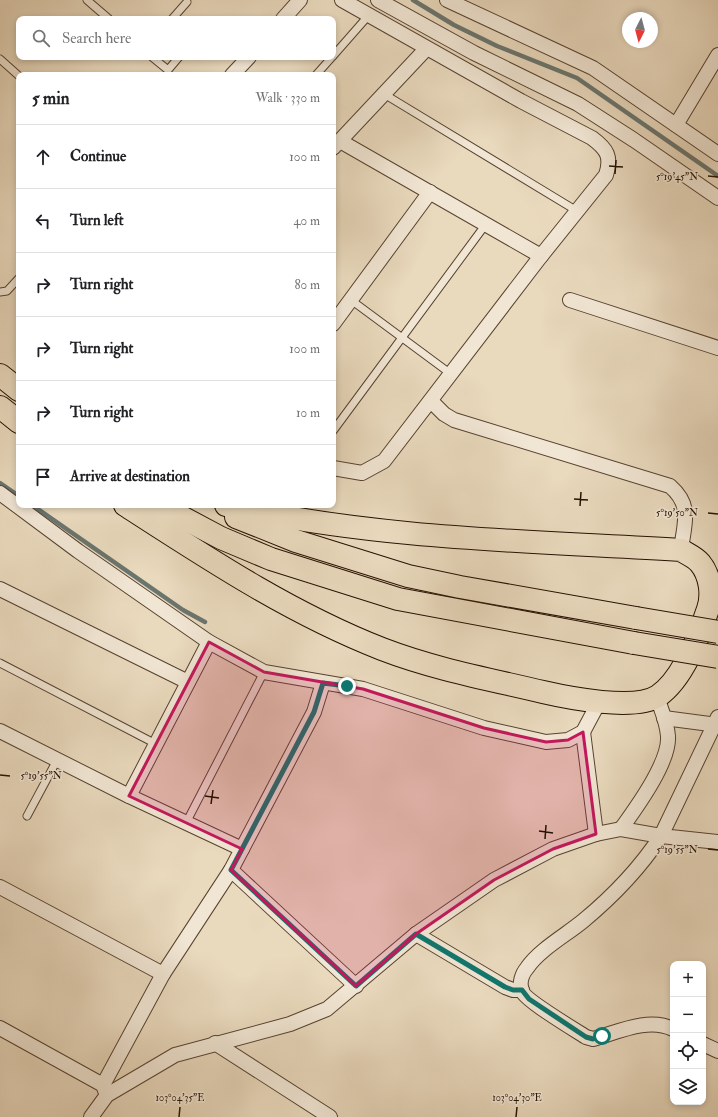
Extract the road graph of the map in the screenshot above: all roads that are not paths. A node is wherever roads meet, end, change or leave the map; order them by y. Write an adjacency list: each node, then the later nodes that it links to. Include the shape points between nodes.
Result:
1 (87, 0): 8 (lane)
2 (300, 0): 10 (street)
3 (342, 0): 7 (street)
4 (378, 0): 27 (street, via 474,53 591,112)
5 (447, 0): 23 (street, via 592,68)
6 (187, 2): 9 (lane)
7 (369, 15): 11 (street); 12 (lane)
8 (105, 16)
9 (175, 16)
10 (286, 16)
11 (426, 49): 22 (street); 28 (street, via 601,144 607,152 610,165 606,175)
12 (336, 52)
13 (718, 55): 23 (street)
14 (0, 59): 21 (lane)
15 (156, 60): 16 (lane, via 168,70)
16 (176, 60)
17 (245, 60): 19 (street)
18 (329, 60): 20 (lane)
19 (235, 72)
20 (319, 72)
21 (16, 73)
22 (384, 94): 24 (street); 28 (lane)
23 (676, 125): 25 (street)
24 (336, 145): 26 (street)
25 (718, 154)
26 (430, 192): 29 (street); 33 (street)
27 (718, 198)
28 (578, 211): 30 (street)
29 (486, 224): 30 (street); 36 (lane)
30 (542, 256): 38 (street)
31 (16, 281): 32 (lane, via 7,291)
32 (0, 292)
33 (351, 300): 35 (street); 36 (lane)
34 (570, 300): 37 (street)
35 (336, 320)
36 (402, 338): 38 (lane); 45 (lane)
37 (718, 348)
38 (451, 374): 41 (street)
39 (0, 375): 40 (main road)
40 (16, 388)
41 (431, 401): 46 (street, via 384,461 362,473); 54 (street, via 454,420 670,486 680,494 686,509)
42 (0, 406): 43 (main road); 44 (main road)
43 (16, 417)
44 (16, 419)
45 (336, 427)
46 (336, 469)
47 (0, 493): 48 (street)
48 (16, 505)
49 (20, 508): 58 (street)
50 (130, 508): 65 (main road, via 228,571 312,618 381,648 432,666)
51 (164, 508): 59 (main road, bridge, via 201,528 259,554 398,599)
52 (218, 508): 57 (main road, bridge, via 266,530 408,576)
53 (240, 508): 54 (main road, via 380,531)
54 (681, 550): 55 (main road)
55 (713, 574): 64 (main road, via 710,602 700,636 674,680)
56 (0, 590): 62 (street)
57 (718, 632)
58 (208, 642): 61 (street); 62 (street)
59 (718, 657)
60 (0, 663): 70 (lane)
61 (264, 672): 63 (street); 74 (lane)
62 (188, 682): 70 (street)
63 (323, 683): 69 (street, via 363,689 484,728 546,742 568,740); 79 (street, via 314,712)
64 (657, 697): 65 (main road, via 629,703); 66 (street)
65 (599, 702): 69 (street)
66 (664, 718): 67 (street); 75 (street, via 668,737 666,755)
67 (717, 722): 77 (street)
68 (0, 731): 71 (street)
69 (583, 732): 76 (street)
70 (156, 744): 72 (street)
71 (58, 760): 72 (street); 73 (lane)
72 (128, 796): 74 (street)
73 (27, 816)
74 (186, 823): 79 (street)
75 (626, 830): 76 (street); 77 (street)
76 (596, 834): 82 (street, via 553,849 494,880)
77 (658, 836): 78 (street); 85 (street, via 648,857 600,906 527,967 521,978)
78 (718, 842)
79 (242, 850): 80 (street)
80 (231, 870): 83 (street); 84 (street)
81 (0, 887): 83 (street)
82 (416, 934): 84 (street); 85 (street, via 505,987)
83 (163, 974): 91 (street)
84 (356, 986): 88 (street, via 327,1009 311,1017)
85 (522, 990): 87 (street, via 529,999 586,1037 593,1039 638,1026)
86 (0, 1028): 91 (street)
87 (670, 1028)
88 (215, 1043): 91 (street, via 175,1055); 93 (street)
89 (706, 1045): 90 (street)
90 (718, 1051)
91 (105, 1090): 92 (street)
92 (91, 1117)
93 (330, 1117)

